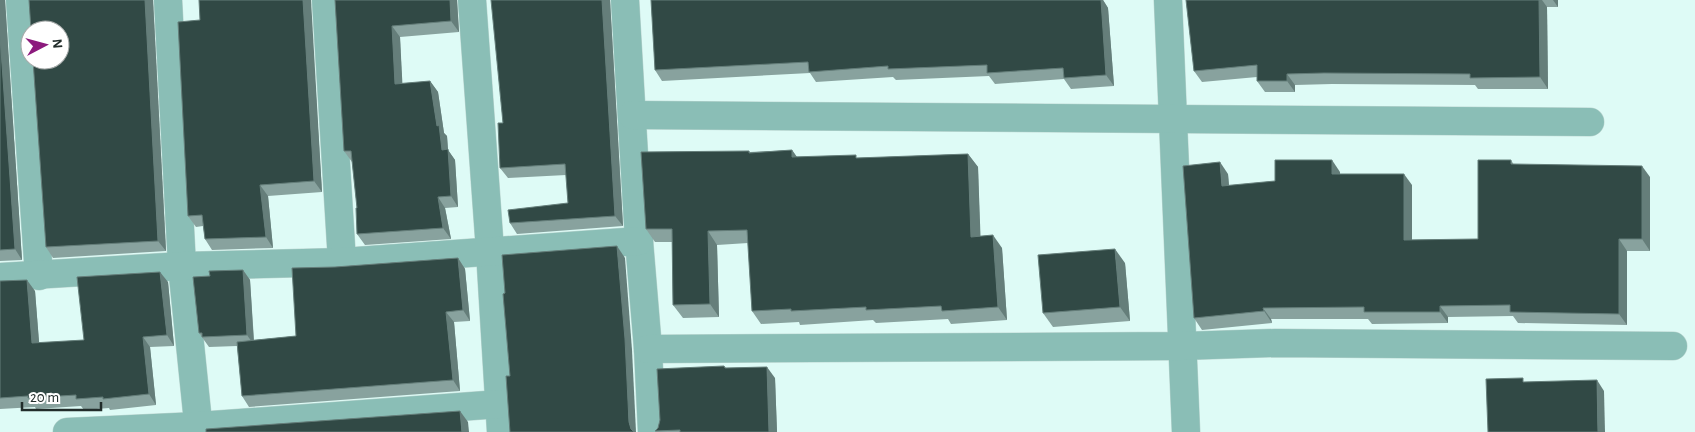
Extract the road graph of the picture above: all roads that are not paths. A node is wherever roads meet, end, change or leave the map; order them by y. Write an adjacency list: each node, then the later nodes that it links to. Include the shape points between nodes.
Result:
1 (20, 0): 14 (street)
2 (168, 0): 13 (street)
3 (326, 0): 12 (street)
4 (472, 0): 11 (street)
5 (625, 0): 7 (street)
6 (1168, 0): 8 (street)
7 (632, 115): 8 (street); 10 (street)
8 (1173, 119): 9 (street); 16 (street)
9 (1590, 122)
10 (639, 241): 11 (street); 18 (street)
11 (490, 251): 12 (street); 19 (street)
12 (342, 262): 13 (street)
13 (182, 266): 14 (street); 20 (street)
14 (39, 276): 15 (street)
15 (0, 277)
16 (1182, 346): 17 (street, via 1275,343); 18 (street); 24 (street)
17 (1673, 346)
18 (648, 349): 23 (street)
19 (500, 404): 20 (street); 22 (street)
20 (199, 429): 21 (street)
21 (67, 432)
22 (501, 432)
23 (652, 432)
24 (1186, 432)

